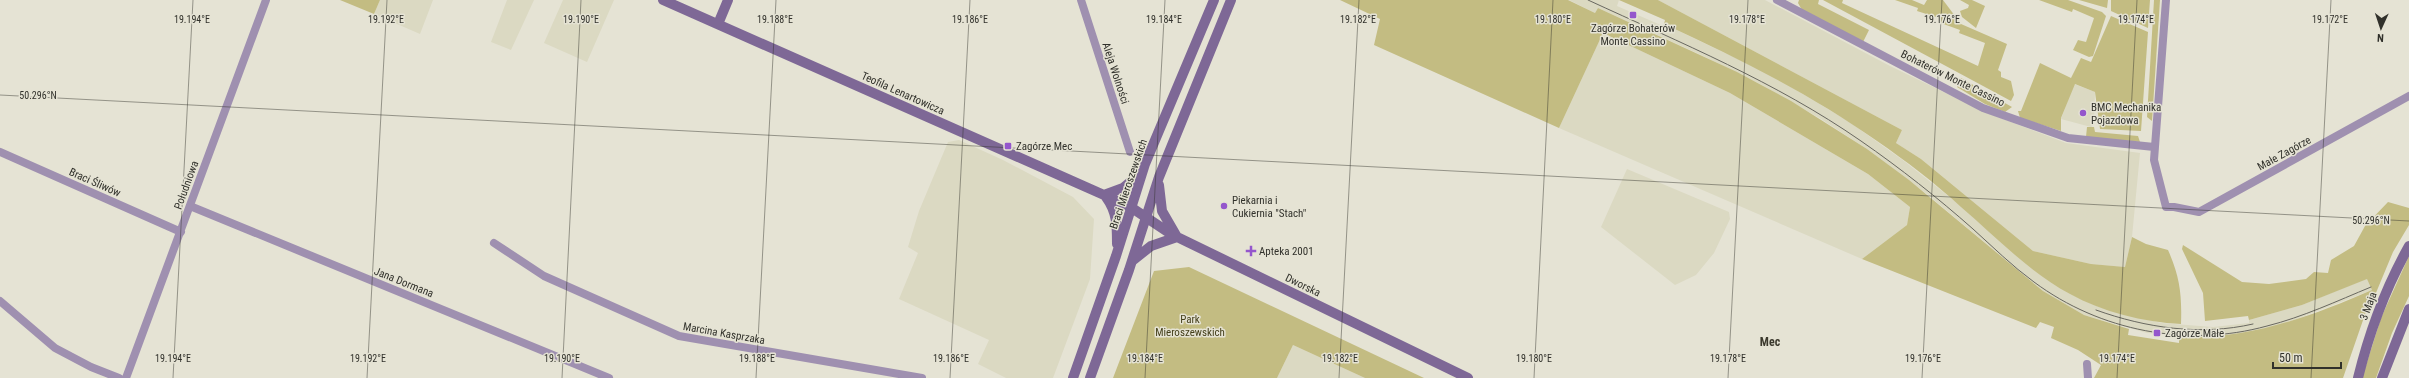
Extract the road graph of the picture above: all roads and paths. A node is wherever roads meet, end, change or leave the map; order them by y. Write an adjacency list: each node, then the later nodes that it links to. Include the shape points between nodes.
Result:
1 (266, 0): 18 (street, Południowa)
2 (663, 0): 9 (street, Teofila Lenartowicza)
3 (728, 0): 10 (street)
4 (1081, 0): 14 (street, Aleja Wolności)
5 (1214, 0): 15 (street, Braci Mieroszewskich)
6 (1231, 0): 16 (street)
7 (1777, 0): 12 (street, Bohaterów Monte Cassino, via 1983,108 2068,138)
8 (2166, 0): 12 (street)
9 (679, 3): 10 (street, Teofila Lenartowicza)
10 (718, 24): 17 (street, Teofila Lenartowicza)
11 (2409, 96): 12 (street, Małe Zagórze, via 2199,212 2166,207 2156,173)
12 (2154, 147)
13 (0, 152): 21 (street, Braci Śliwów)
14 (1130, 152)
15 (1142, 172): 17 (street, via 1123,188); 19 (street, Braci Mieroszewskich)
16 (1159, 178): 20 (street); 22 (street, via 1162,211)
17 (1104, 195): 19 (street, Teofila Lenartowicza); 25 (street, via 1113,206 1117,220)
18 (190, 206): 21 (street, Południowa); 32 (street, Jana Dormana)
19 (1132, 208): 20 (street, Dworska); 25 (street, Braci Mieroszewskich)
20 (1146, 218): 22 (street, Dworska); 26 (street)
21 (181, 232): 31 (street, Południowa)
22 (1177, 237): 26 (street, via 1151,246); 36 (street, Dworska)
23 (494, 243): 33 (street, Marcina Kasprzaka, via 544,276 679,336)
24 (2409, 246): 38 (street, 3 Maja, via 2380,310)
25 (1116, 256): 34 (street, Braci Mieroszewskich)
26 (1132, 261): 35 (street)
27 (0, 301): 30 (street, via 55,348)
28 (2409, 309): 39 (street)
29 (2087, 364): 37 (street)
30 (119, 378)
31 (126, 378)
32 (609, 378)
33 (922, 378)
34 (1072, 378)
35 (1090, 378)
36 (1468, 378)
37 (2088, 378)
38 (2358, 378)
39 (2382, 378)

